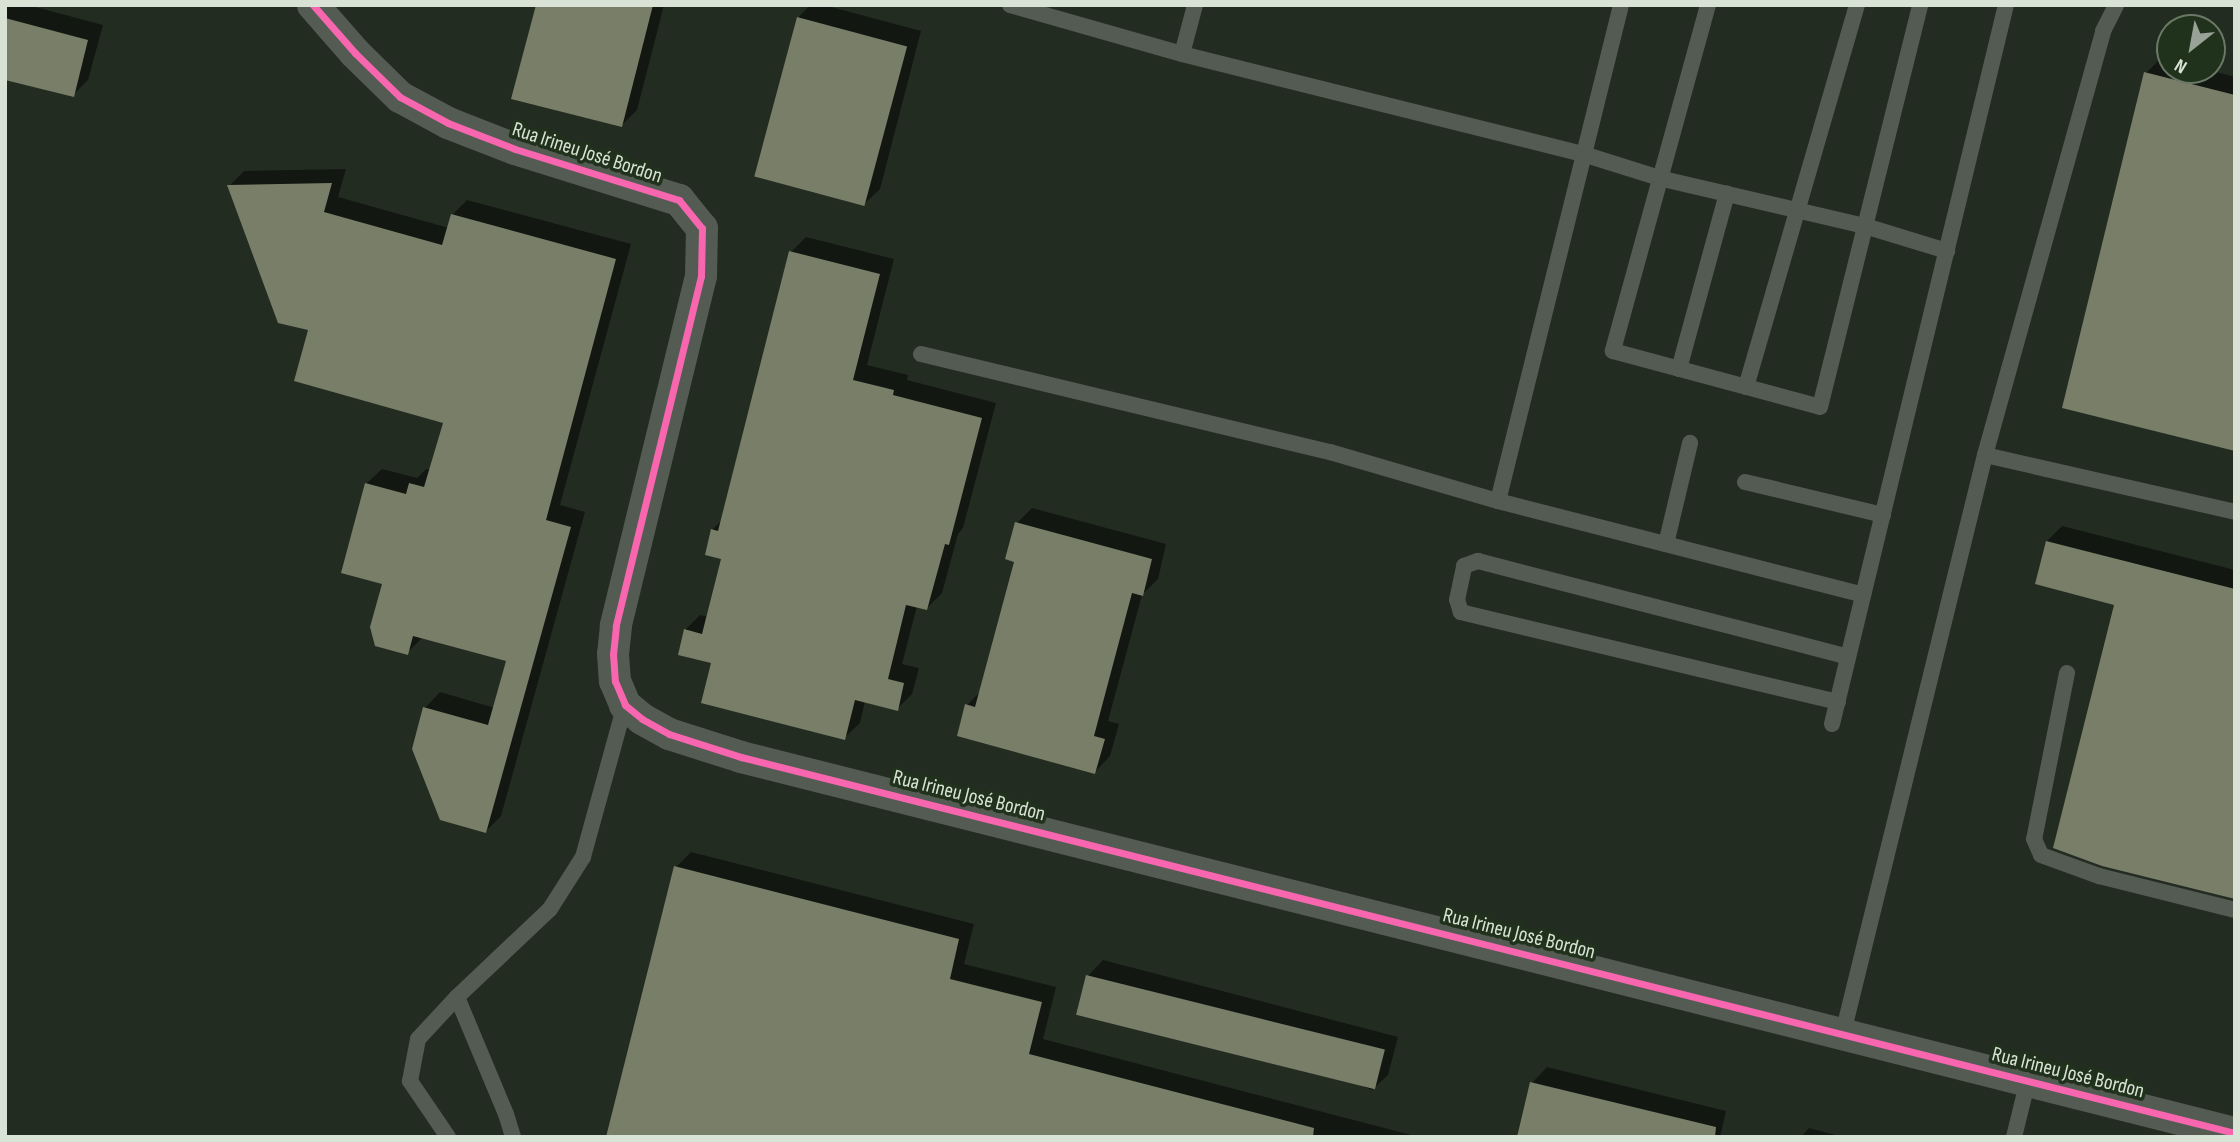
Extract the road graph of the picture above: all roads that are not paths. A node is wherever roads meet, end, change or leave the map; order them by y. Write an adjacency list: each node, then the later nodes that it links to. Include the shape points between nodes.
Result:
1 (313, 5): 31 (street, Rua Irineu José Bordon, via 400,97 448,123 515,149 679,200 702,228 701,276 616,626 615,681)
2 (1010, 5): 10 (lane)
3 (1195, 5): 10 (lane)
4 (1621, 5): 11 (lane)
5 (1708, 5): 12 (lane)
6 (1857, 5): 14 (lane)
7 (1920, 5): 15 (lane)
8 (2006, 5): 16 (lane)
9 (2116, 5): 21 (lane, via 2103,31)
10 (1182, 54): 11 (lane)
11 (1583, 154): 12 (lane); 23 (lane)
12 (1663, 178): 13 (lane); 18 (lane, via 1613,351)
13 (1727, 193): 14 (lane); 18 (lane)
14 (1797, 211): 15 (lane); 19 (lane)
15 (1865, 226): 16 (lane); 19 (lane, via 1820,407)
16 (1947, 251): 25 (lane)
17 (921, 354): 23 (lane, via 1330,452)
18 (1679, 369): 19 (lane)
19 (1746, 387)
20 (1690, 443): 26 (lane)
21 (1985, 455): 24 (lane); 35 (lane)
22 (1745, 482): 25 (lane)
23 (1498, 500): 26 (lane)
24 (2235, 512)
25 (1883, 516): 27 (lane)
26 (1666, 544): 27 (lane)
27 (1863, 595): 28 (lane)
28 (1848, 657): 30 (lane); 30 (lane, via 1478,561 1464,566 1457,600 1461,612)
29 (2067, 673): 33 (lane, via 2034,839 2040,855 2099,876)
30 (1838, 702): 32 (lane)
31 (625, 705): 34 (lane, via 583,857 550,909); 35 (street, Rua Irineu José Bordon, via 669,734 741,757)
32 (1832, 724)
33 (2235, 910)
34 (457, 997): 38 (lane, via 418,1039 410,1081); 39 (lane)
35 (1843, 1033): 36 (street, Rua Irineu José Bordon)
36 (2028, 1080): 37 (street, Rua Irineu José Bordon); 40 (lane)
37 (2235, 1133)
38 (448, 1137)
39 (513, 1137)
40 (2014, 1137)

